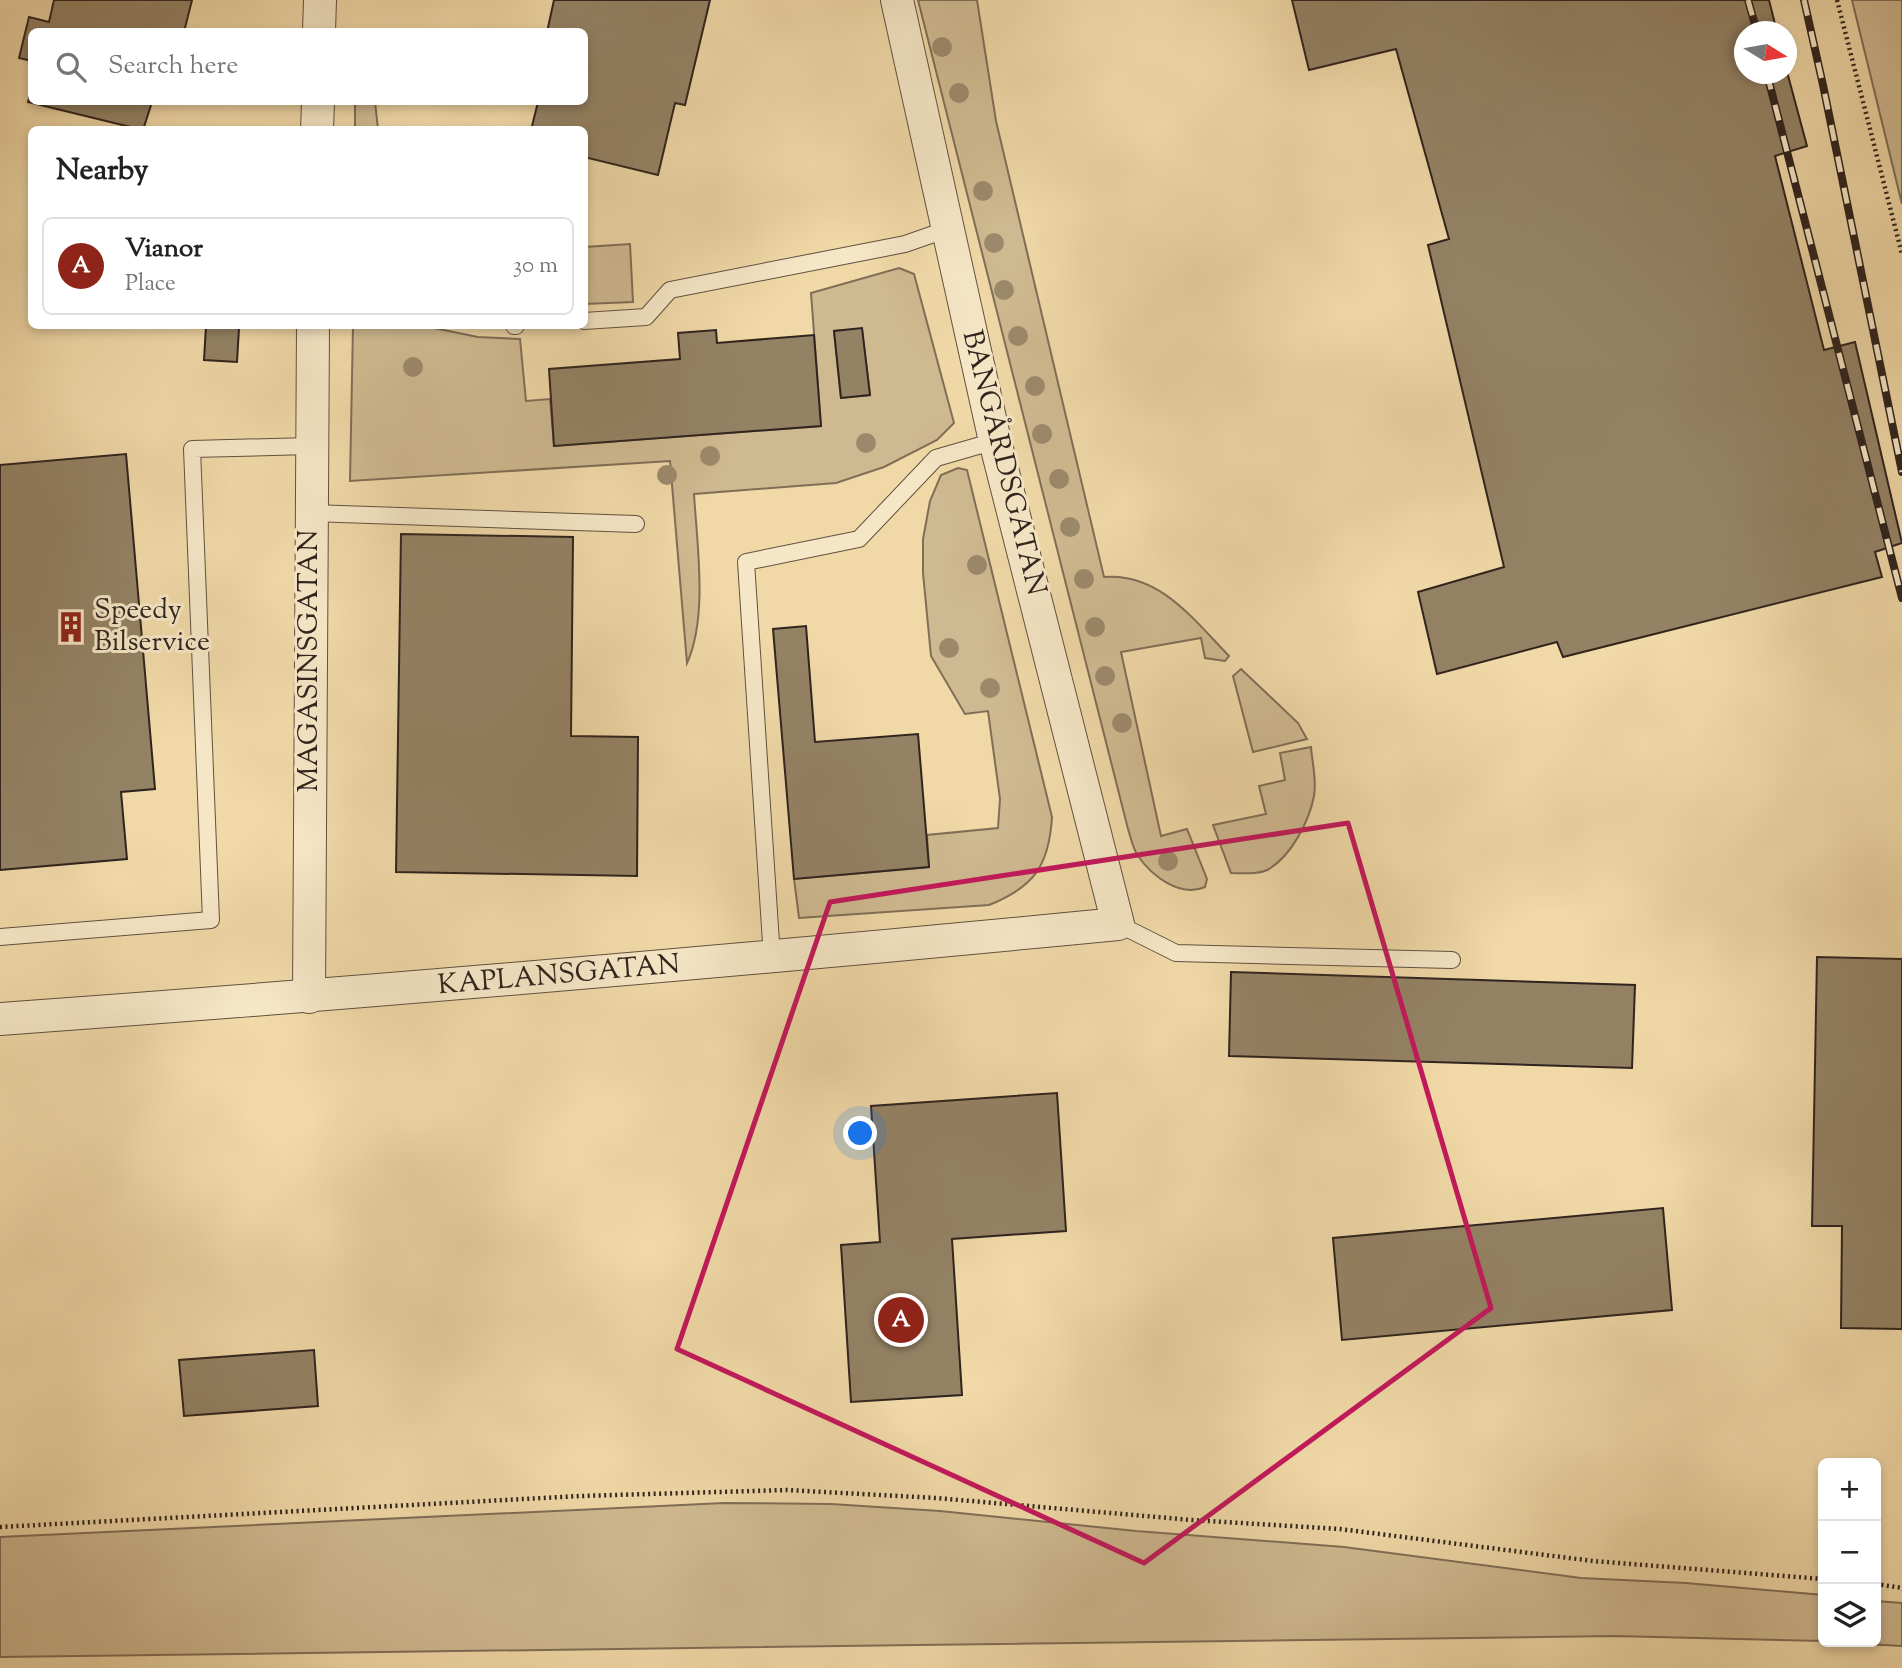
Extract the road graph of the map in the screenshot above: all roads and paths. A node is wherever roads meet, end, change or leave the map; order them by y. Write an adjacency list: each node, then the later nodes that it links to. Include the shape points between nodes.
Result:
1 (320, 0): 4 (street)
2 (897, 0): 7 (street, BANGÅRDSGATAN)
3 (1837, 0): 8 (path)
4 (319, 28)
5 (318, 105): 6 (street)
6 (317, 126)
7 (948, 229): 9 (lane, via 905,244 670,290 646,317); 11 (street, BANGÅRDSGATAN)
8 (1902, 254)
9 (588, 321)
10 (313, 329): 12 (street, MAGASINSGATAN)
11 (995, 441): 15 (street, BANGÅRDSGATAN); 17 (lane, via 936,458 859,539 746,562)
12 (310, 446): 13 (street, MAGASINSGATAN); 16 (lane, via 192,449 211,920)
13 (311, 513): 14 (lane); 19 (street, MAGASINSGATAN)
14 (636, 524)
15 (1118, 924): 17 (street, KAPLANSGATAN); 18 (lane, via 1176,953)
16 (0, 937)
17 (772, 958): 19 (street, KAPLANSGATAN)
18 (1452, 960)
19 (309, 997): 20 (street, KAPLANSGATAN)
20 (0, 1019)
21 (0, 1527): 22 (path, via 580,1496 787,1490 1340,1529 1593,1561)
22 (1818, 1579)
23 (1881, 1585): 24 (path)
24 (1902, 1588)

